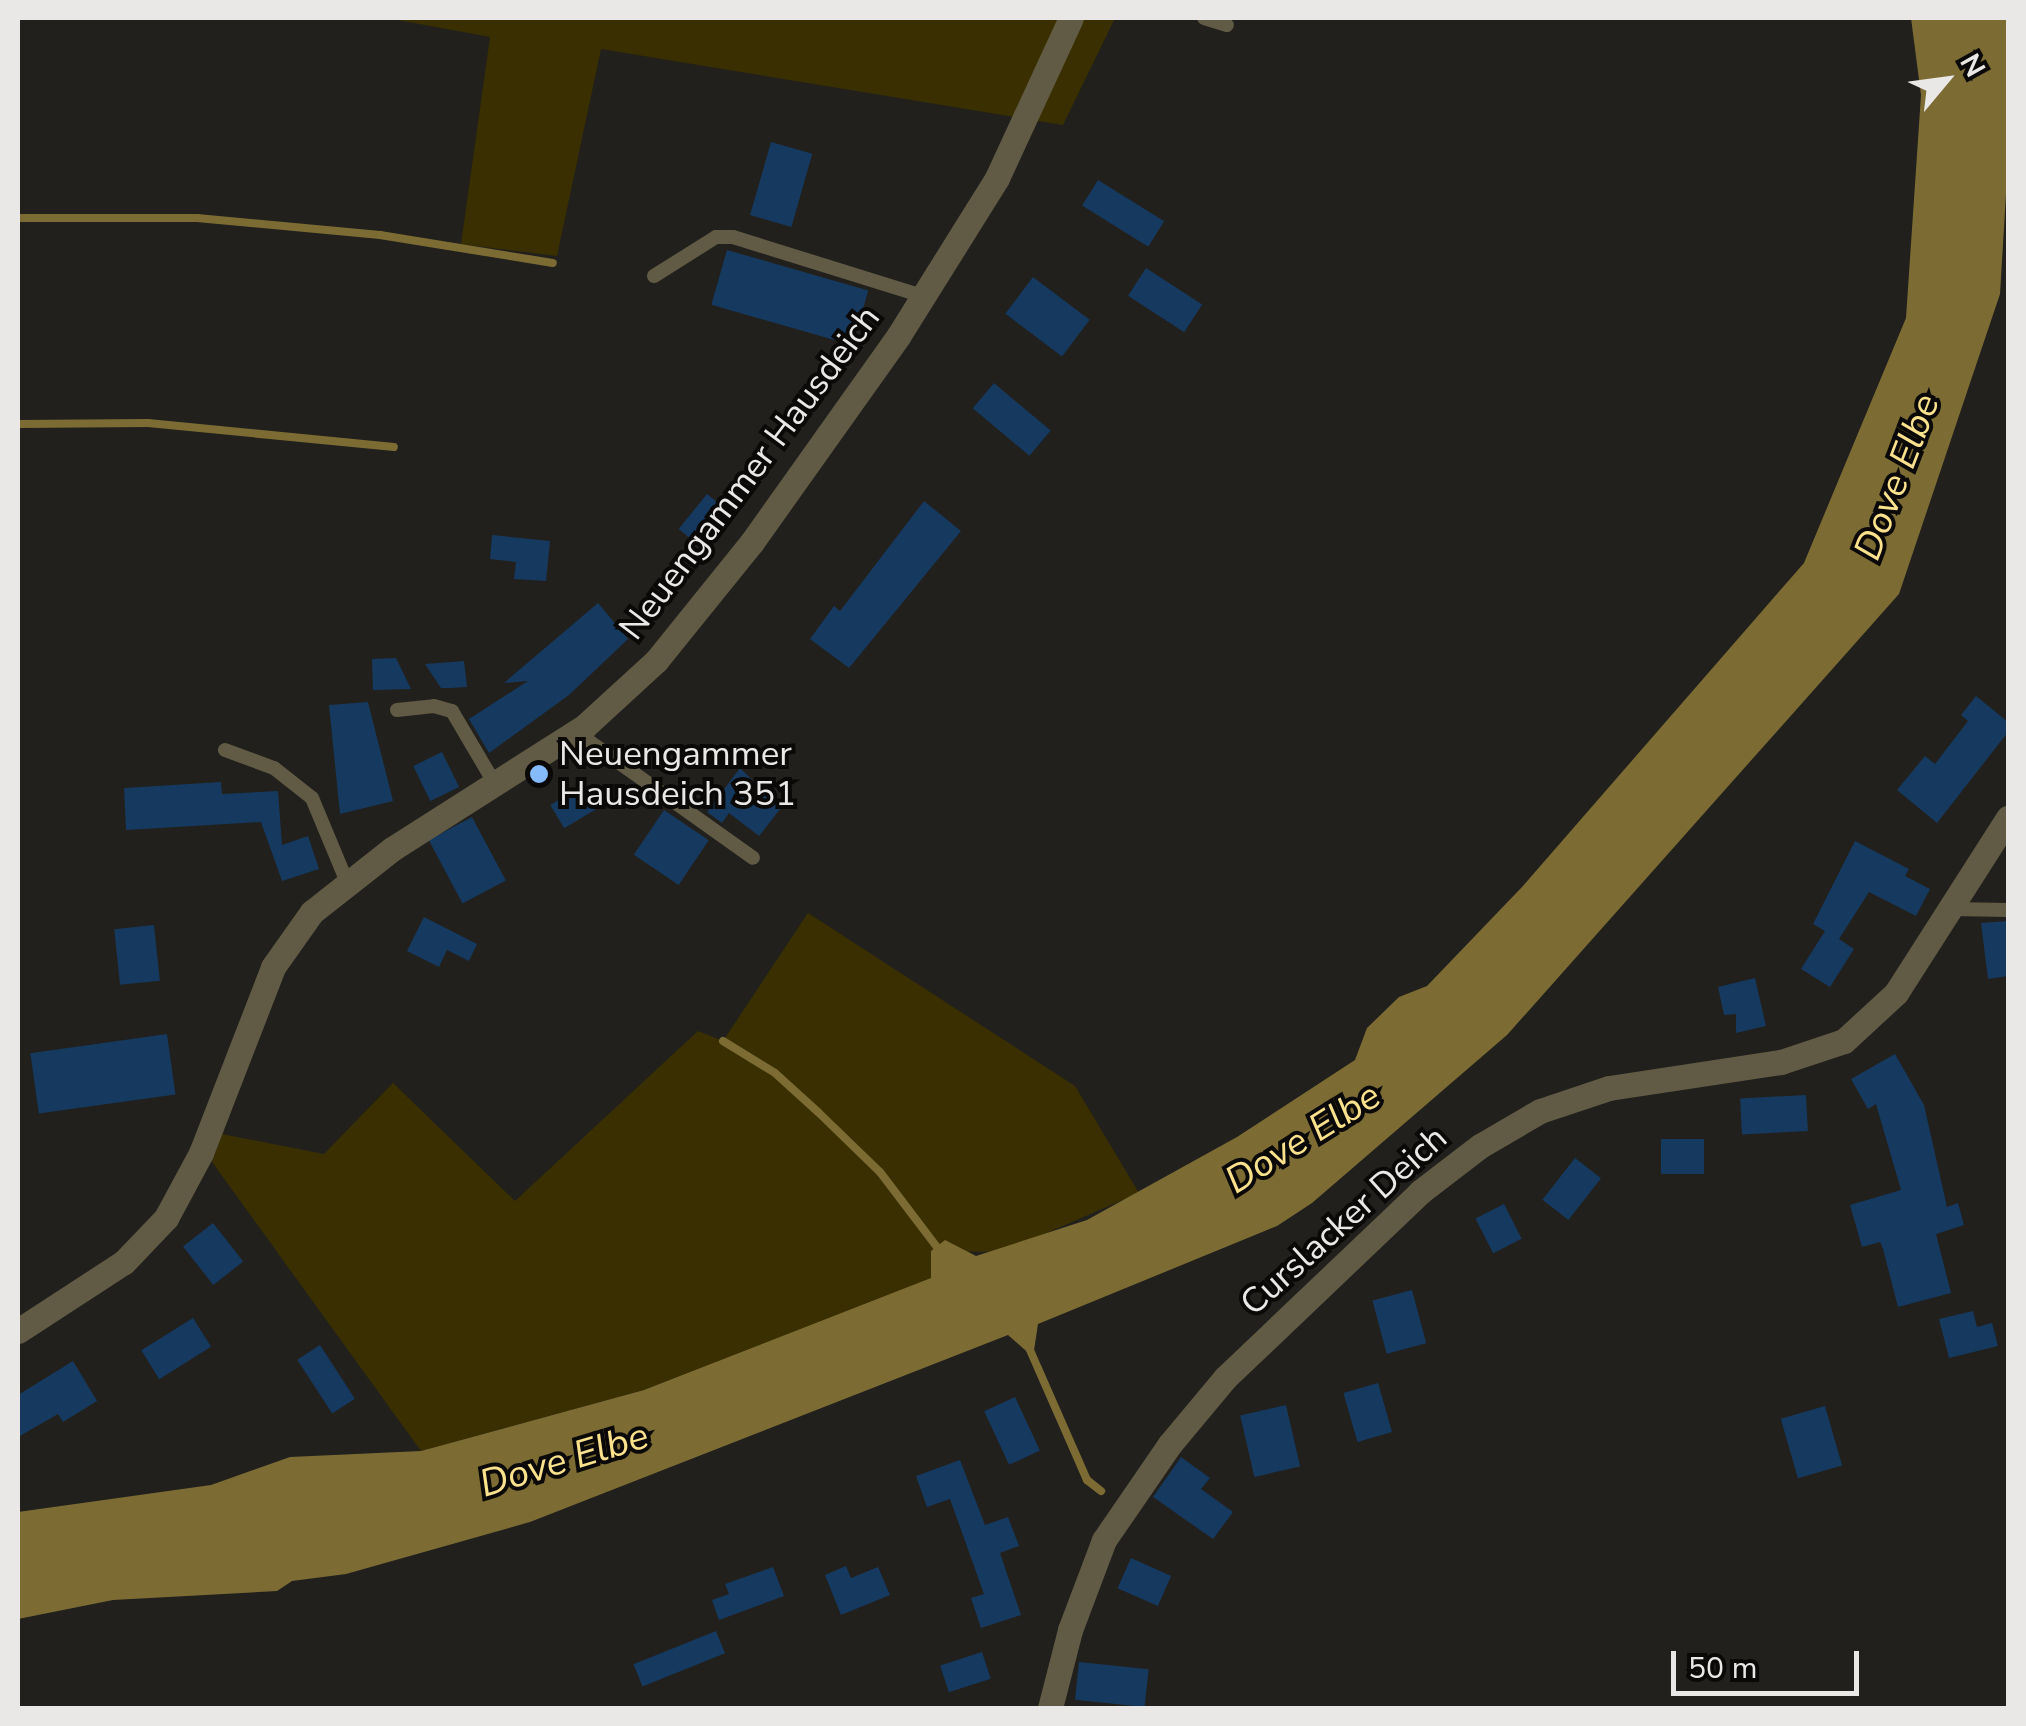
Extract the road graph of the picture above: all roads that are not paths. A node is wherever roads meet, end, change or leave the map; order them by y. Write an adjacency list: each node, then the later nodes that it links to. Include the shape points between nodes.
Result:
1 (1071, 18): 5 (street, Neuengammer Hausdeich, via 997,178)
2 (1204, 18): 3 (lane)
3 (1227, 25)
4 (654, 276): 5 (lane, via 716,237 734,237)
5 (924, 296): 7 (street, Neuengammer Hausdeich, via 752,542 656,661)
6 (396, 710): 9 (lane, via 452,711)
7 (576, 732): 9 (street, Neuengammer Hausdeich); 11 (lane)
8 (225, 750): 12 (lane, via 274,768 312,798)
9 (495, 784): 12 (street, Neuengammer Hausdeich)
10 (2008, 818): 13 (street, Curslacker Deich)
11 (753, 858)
12 (347, 882): 15 (street, Neuengammer Hausdeich, via 312,912 272,966 201,1153 166,1218 124,1262)
13 (1950, 909): 14 (lane); 16 (street, Curslacker Deich, via 1896,993 1844,1041 1781,1062 1609,1088 1540,1111 1420,1192 1225,1378 1170,1444 1104,1540)
14 (2008, 910)
15 (18, 1331)
16 (1050, 1708)

